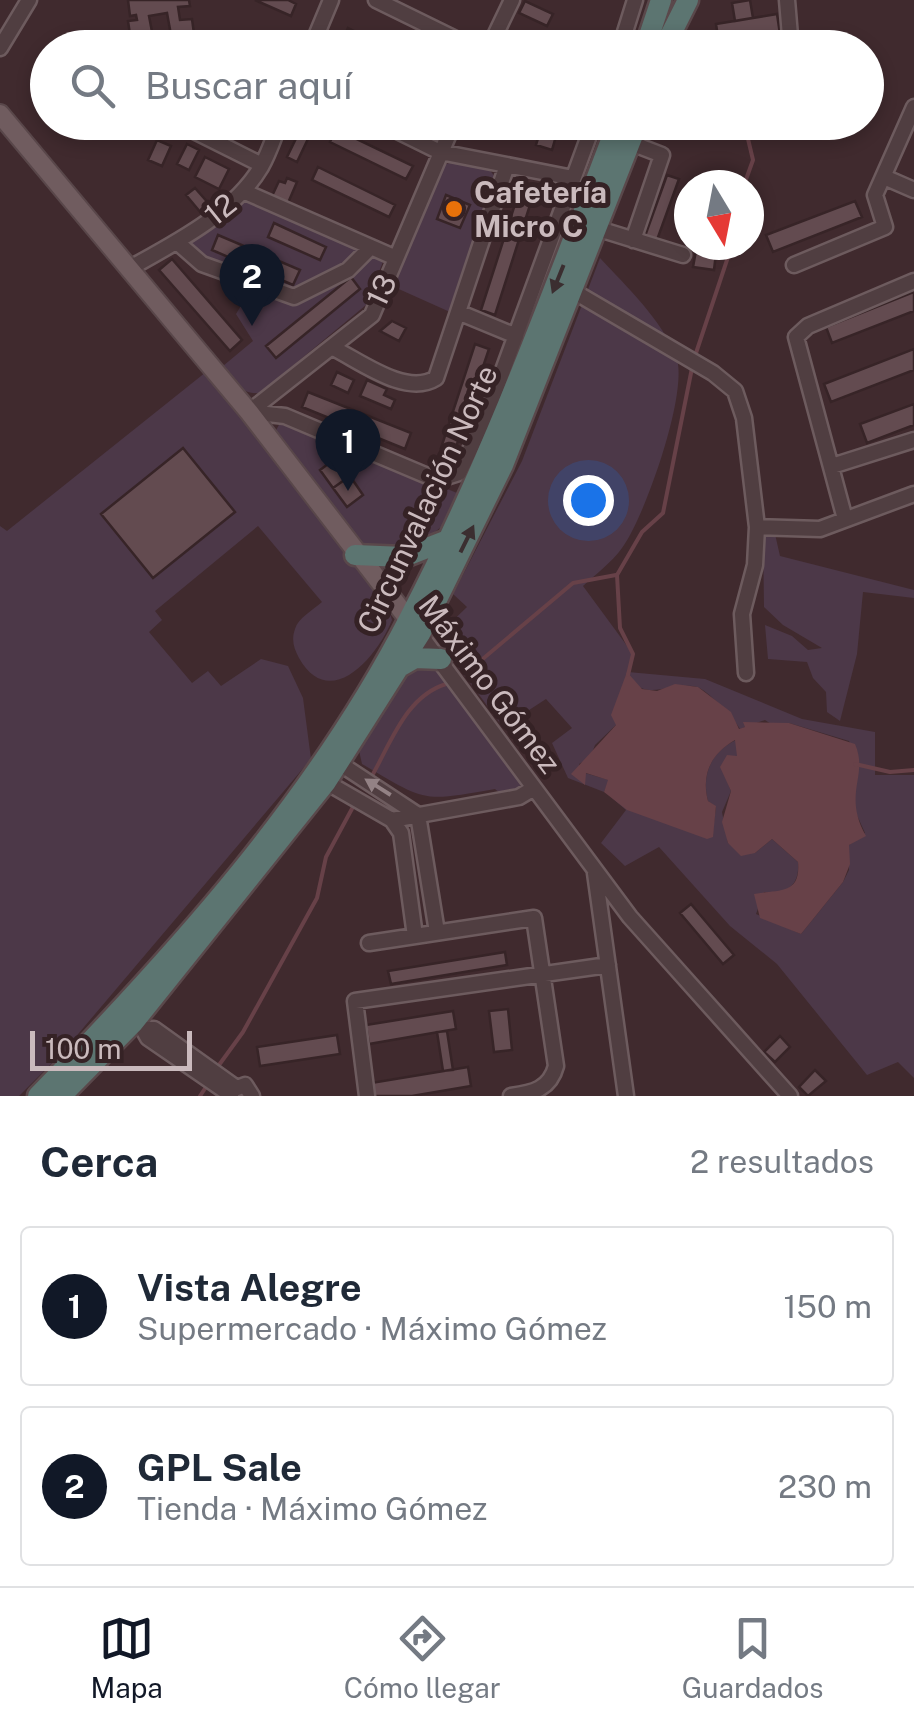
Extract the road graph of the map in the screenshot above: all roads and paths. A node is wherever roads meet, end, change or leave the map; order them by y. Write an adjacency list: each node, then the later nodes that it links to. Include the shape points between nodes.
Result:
1 (30, 0): 16 (street)
2 (331, 0): 9 (street)
3 (376, 0): 10 (street)
4 (512, 0): 11 (street)
5 (635, 0): 12 (street)
6 (661, 0): 13 (highway)
7 (688, 0): 14 (highway)
8 (786, 0): 15 (street)
9 (318, 30)
10 (437, 30)
11 (498, 30)
12 (626, 30)
13 (651, 30)
14 (673, 30)
15 (789, 30)
16 (0, 48)
17 (914, 107): 30 (street)
18 (0, 114): 41 (main road, Máximo Gómez)
19 (212, 140): 28 (street)
20 (272, 140): 28 (street, 12)
21 (416, 140): 27 (street)
22 (446, 140): 27 (street, 13)
23 (587, 140): 31 (street)
24 (613, 140): 34 (highway, Circunvalación Norte)
25 (631, 140): 26 (highway, Circunvalación Norte)
26 (630, 143): 34 (highway, Circunvalación Norte); 35 (street, via 662,155)
27 (440, 152): 29 (street); 39 (street, 13)
28 (262, 165): 32 (street, 12)
29 (507, 165): 31 (street); 44 (street)
30 (884, 177): 33 (street); 40 (street, via 875,195 885,228)
31 (573, 178): 45 (street)
32 (243, 190): 36 (street, 12); 37 (street)
33 (914, 190)
34 (590, 225): 35 (street); 43 (highway, Circunvalación Norte); 53 (highway, Circunvalación Norte, one-way to 53)
35 (633, 240): 38 (street)
36 (178, 243): 37 (street, via 202,264 294,297 348,270); 41 (street, 12)
37 (372, 247): 39 (street)
38 (674, 253)
39 (396, 258): 46 (street, 13, via 372,315)
40 (794, 265)
41 (130, 268): 47 (main road, Máximo Gómez)
42 (914, 281): 49 (street, via 796,337)
43 (574, 291): 52 (street, via 726,382 740,402); 55 (highway, Circunvalación Norte, one-way to 43, via 503,465)
44 (458, 312): 45 (street); 46 (street, via 431,382 401,382)
45 (516, 336): 47 (street, via 462,468 445,480 284,416)
46 (333, 348): 47 (street, 13)
47 (249, 412): 54 (main road, Máximo Gómez)
48 (914, 440): 49 (street)
49 (832, 466): 51 (street)
50 (914, 494): 51 (street)
51 (845, 519): 52 (street, via 820,528)
52 (757, 527): 58 (street, via 742,614)
53 (445, 541): 54 (highway, via 404,558); 55 (highway, Circunvalación Norte)
54 (356, 555): 55 (main road, Máximo Gómez)
55 (414, 627): 56 (street, Máximo Gómez); 57 (highway, Circunvalación Norte); 59 (highway, Circunvalación Norte)
56 (440, 658): 57 (highway, via 414,658); 61 (street, Máximo Gómez)
57 (399, 668): 59 (highway, Circunvalación Norte)
58 (746, 672)
59 (333, 760): 60 (highway, Circunvalación Norte); 62 (street, one-way to 59)
60 (320, 778): 63 (street); 70 (highway, Circunvalación Norte, via 188,935)
61 (534, 788): 62 (street, via 519,797); 64 (street, Máximo Gómez)
62 (418, 816): 63 (street); 65 (street)
63 (392, 820): 66 (street, via 401,833)
64 (595, 872): 68 (street); 78 (street, Máximo Gómez)
65 (438, 932): 66 (street); 69 (street, via 534,918)
66 (415, 936): 67 (street)
67 (369, 942)
68 (608, 965): 69 (street); 77 (street)
69 (542, 974): 75 (street, via 355,1001); 76 (street, via 556,1066 546,1085)
70 (132, 1022): 71 (street, via 154,1029); 72 (highway, Circunvalación Norte); 73 (highway, Circunvalación Norte)
71 (233, 1093): 74 (street, via 248,1087)
72 (38, 1096)
73 (61, 1096)
74 (252, 1096)
75 (366, 1096)
76 (512, 1096)
77 (626, 1096)
78 (790, 1096)

